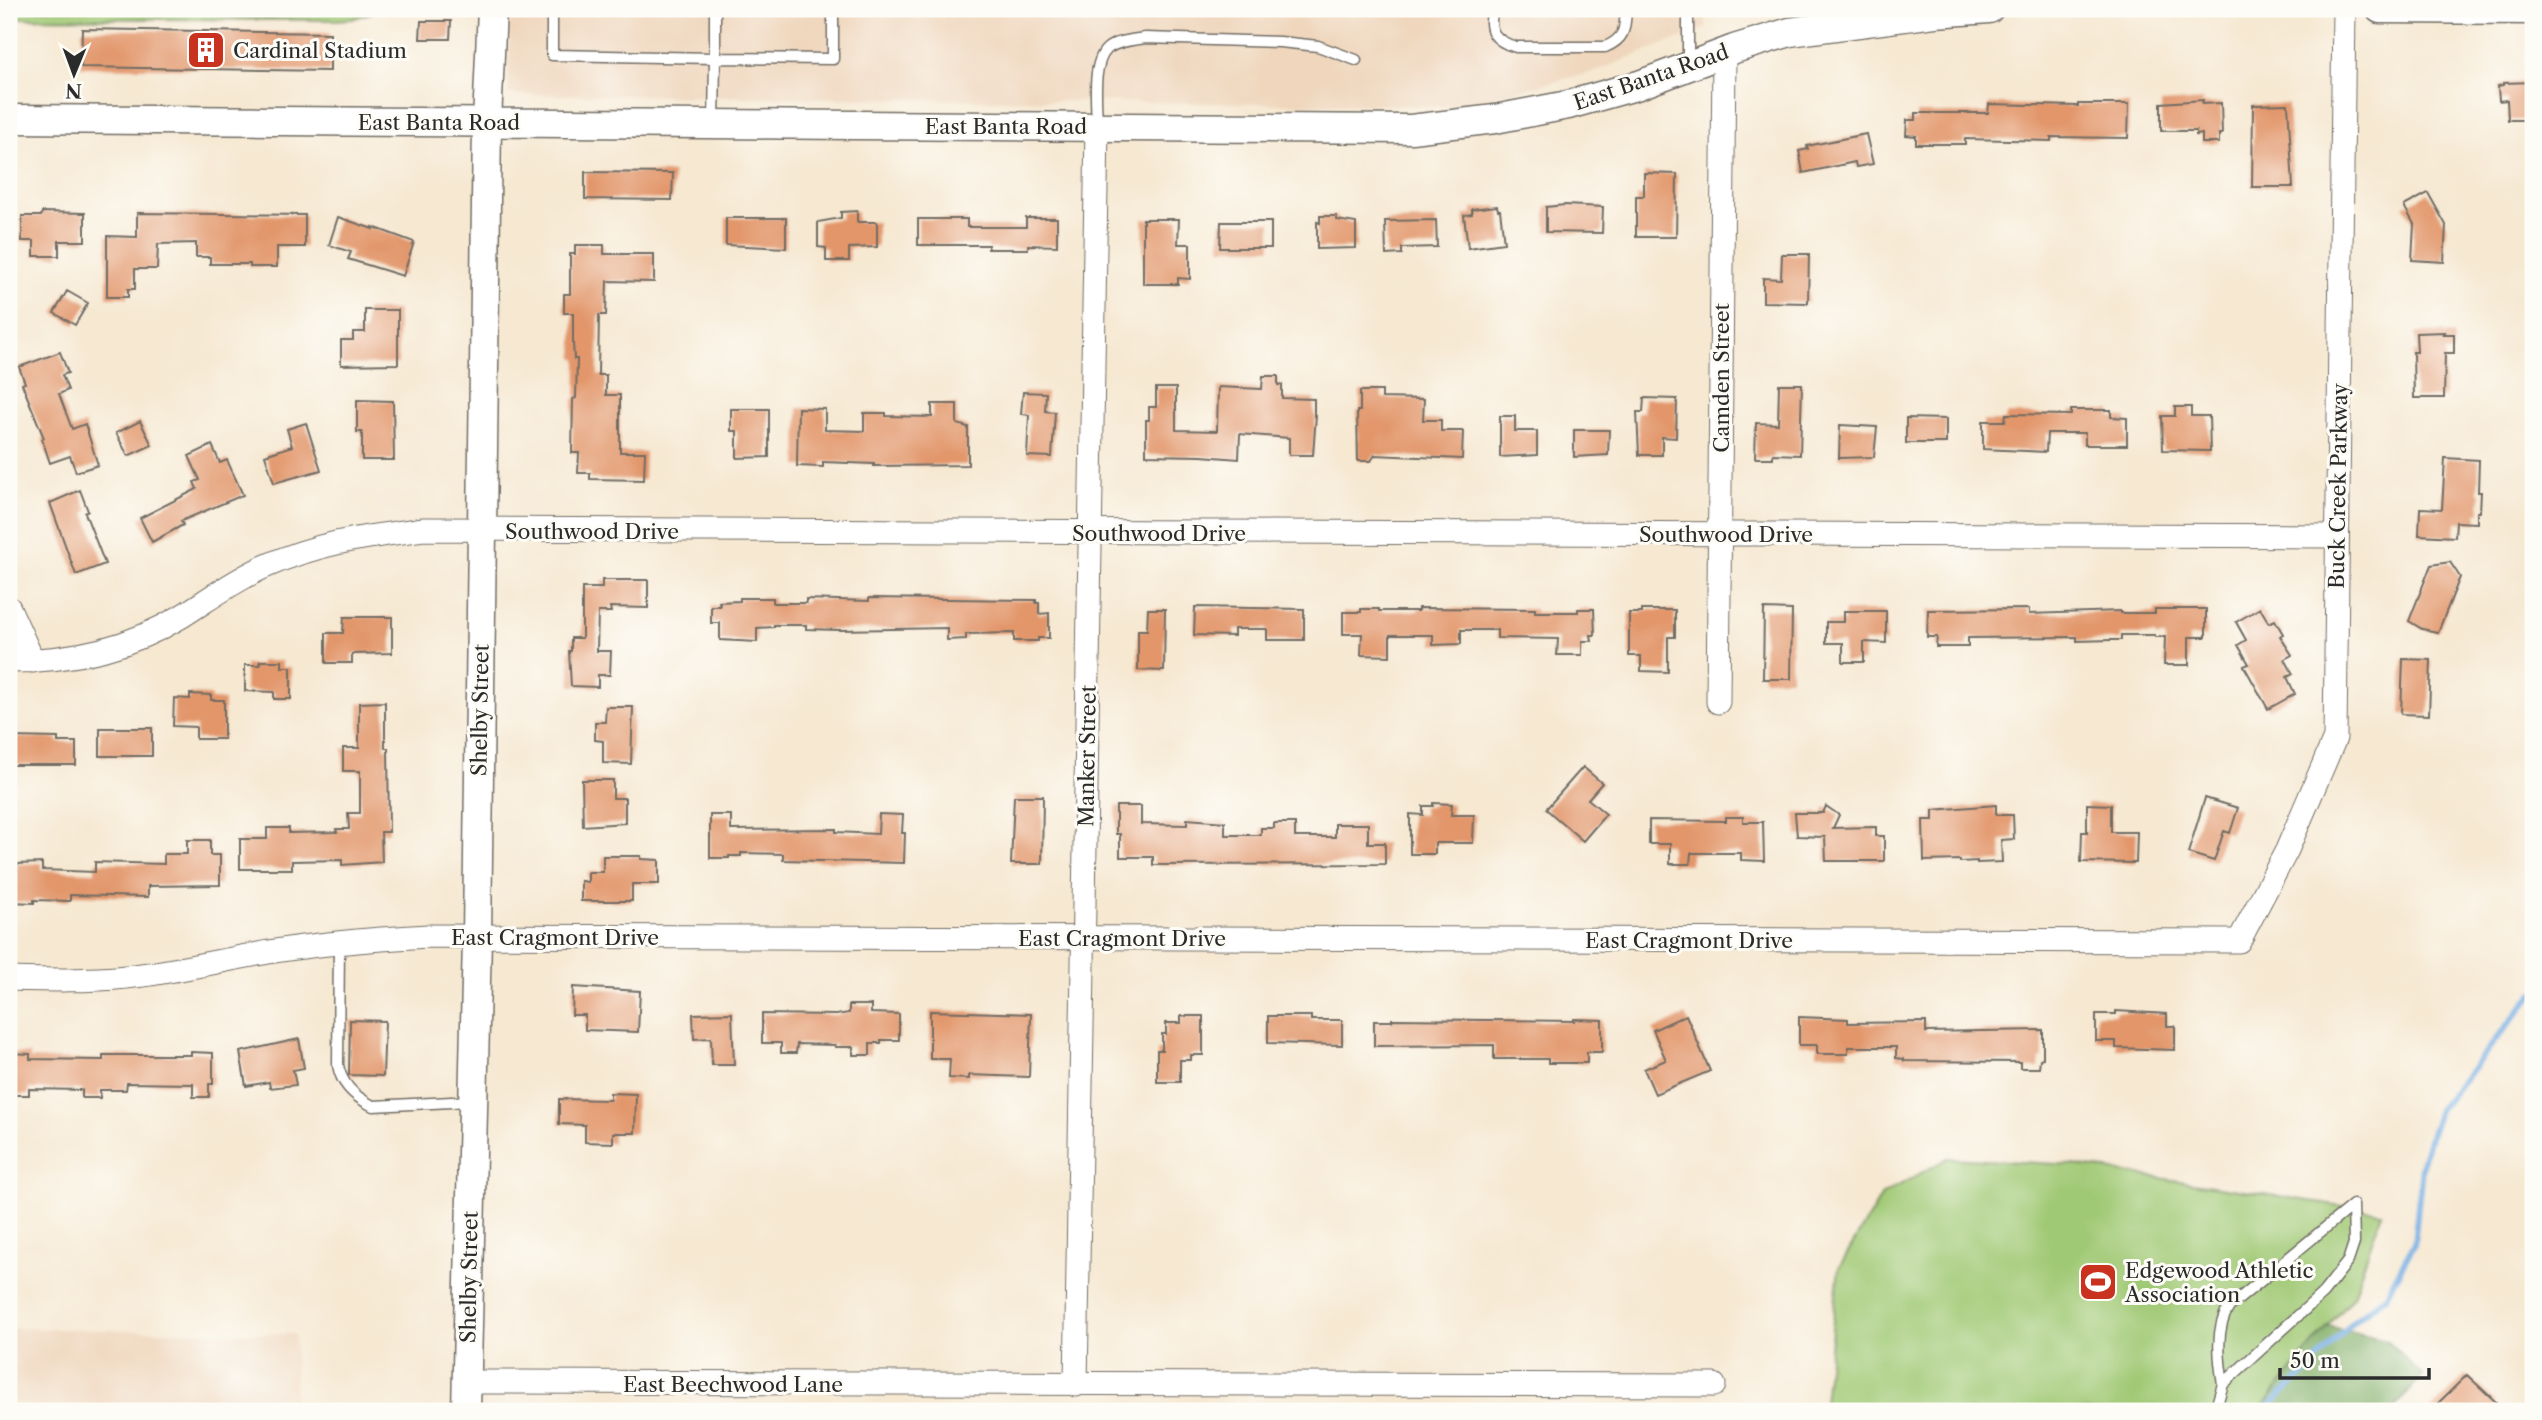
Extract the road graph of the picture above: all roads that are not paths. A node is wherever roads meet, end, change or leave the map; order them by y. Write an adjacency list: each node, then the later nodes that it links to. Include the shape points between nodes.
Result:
1 (492, 9): 18 (street, Shelby Street)
2 (552, 9): 14 (lane, via 552,55)
3 (715, 9): 14 (lane)
4 (833, 9): 14 (lane, via 833,59)
5 (1493, 9): 6 (lane, via 1490,27 1494,36 1516,47 1605,47 1621,38)
6 (1626, 9)
7 (1688, 9): 16 (lane)
8 (1989, 9): 12 (street, East Banta Road)
9 (2344, 9): 24 (street, Buck Creek Parkway)
10 (2380, 9): 11 (street)
11 (2533, 10)
12 (1831, 17): 13 (street, East Banta Road)
13 (1724, 53): 16 (street, East Banta Road); 23 (street, Camden Street)
14 (715, 58): 19 (lane)
15 (1356, 60): 20 (lane, via 1318,46 1280,42 1144,38 1122,42 1107,49 1099,63)
16 (1688, 66): 20 (street, East Banta Road, via 1568,105 1448,126)
17 (9, 118): 18 (street, East Banta Road)
18 (487, 122): 19 (street, East Banta Road); 21 (street, Shelby Street)
19 (714, 124): 20 (street, East Banta Road)
20 (1097, 127): 22 (street, Manker Street)
21 (482, 531): 22 (street, Southwood Drive); 27 (street, Southwood Drive, via 406,530 308,550 265,566 149,633 97,651); 29 (street, Shelby Street)
22 (1090, 532): 23 (street, Southwood Drive); 30 (street, Manker Street)
23 (1720, 534): 24 (street, Southwood Drive); 28 (street, Camden Street)
24 (2337, 536): 31 (street, Buck Creek Parkway, via 2335,738 2287,850)
25 (9, 608): 27 (street)
26 (9, 661): 27 (street, Southwood Drive)
27 (33, 661)
28 (1717, 702)
29 (477, 938): 30 (street, East Cragmont Drive); 32 (street, East Cragmont Drive, via 428,936); 34 (street, Shelby Street)
30 (1084, 938): 31 (street, East Cragmont Drive); 37 (street, Manker Street)
31 (2239, 941)
32 (339, 943): 33 (street, East Cragmont Drive, via 124,977); 34 (lane, via 338,1065 344,1083 373,1106)
33 (9, 979)
34 (474, 1101): 35 (street, Shelby Street)
35 (467, 1382): 37 (street, East Beechwood Lane); 39 (street, Shelby Street)
36 (2224, 1384): 36 (lane, via 2323,1293 2348,1261 2354,1243 2353,1205 2229,1307 2219,1359); 40 (lane)
37 (1076, 1385): 38 (street, East Beechwood Lane)
38 (1714, 1385)
39 (466, 1411)
40 (2215, 1411)

